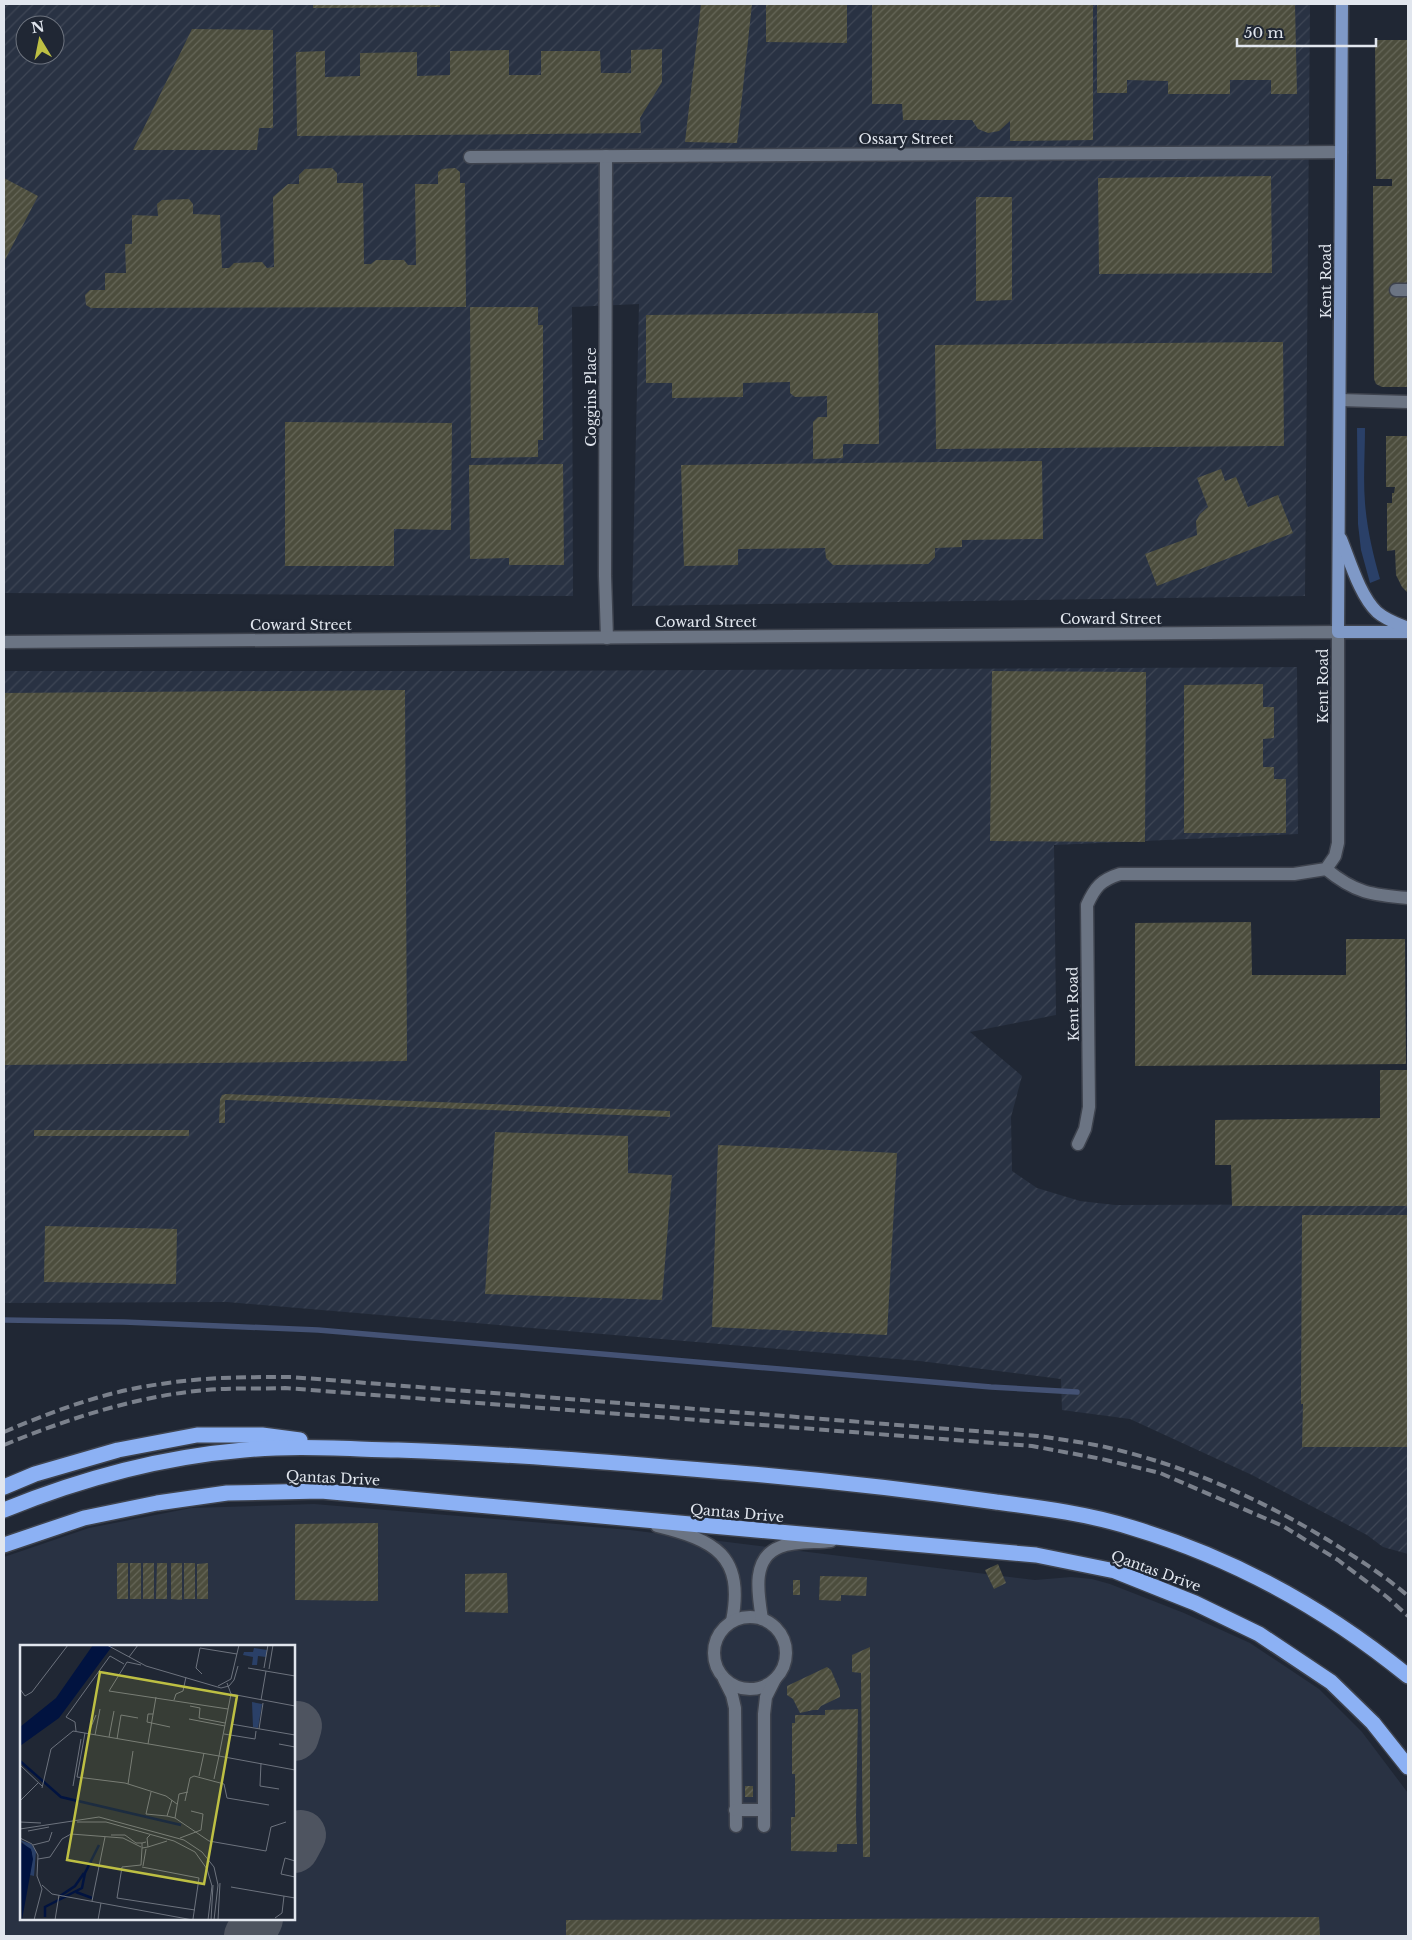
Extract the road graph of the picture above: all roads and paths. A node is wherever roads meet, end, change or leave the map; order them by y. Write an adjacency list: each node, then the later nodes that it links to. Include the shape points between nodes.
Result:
1 (1342, 4): 2 (main road, Kent Road)
2 (1341, 152): 3 (street, Ossary Street); 5 (main road, Kent Road)
3 (606, 156): 4 (street, Ossary Street); 10 (street, Coggins Place)
4 (470, 157)
5 (1340, 400): 6 (street); 7 (main road, Kent Road)
6 (1408, 402)
7 (1338, 532): 8 (main road, via 1367,599 1377,612); 9 (main road, Kent Road)
8 (1408, 630): 9 (main road, Coward Street)
9 (1338, 632): 10 (street, Coward Street); 12 (street, Kent Road, via 1338,843 1335,856)
10 (607, 638): 11 (street, Coward Street)
11 (4, 642)
12 (1326, 869): 13 (street, via 1354,889 1376,896); 14 (street, Kent Road, via 1294,874 1120,874 1109,877 1095,889 1087,905 1089,1107)
13 (1408, 898)
14 (1078, 1144)
15 (386, 1450): 16 (highway, via 262,1435 197,1435 118,1450); 17 (highway, Qantas Drive, via 258,1449 202,1455 93,1479); 23 (highway, Qantas Drive, via 509,1454 873,1485 1102,1519 1202,1552 1264,1582 1370,1646)
16 (4, 1486)
17 (4, 1510)
18 (632, 1520): 19 (highway, Qantas Drive); 20 (highway, Qantas Drive, via 321,1491 227,1493 84,1518); 22 (street, via 694,1537 722,1554 736,1590)
19 (845, 1539): 21 (street, via 779,1547 762,1561 758,1574); 26 (highway, Qantas Drive, via 1036,1555 1115,1571 1195,1602 1259,1634 1330,1682 1373,1723)
20 (4, 1545)
21 (762, 1619): 22 (street, via 752,1616); 25 (street, via 773,1624 784,1642 786,1660)
22 (732, 1621): 24 (street, via 724,1627 715,1643 714,1659)
23 (1408, 1676)
24 (722, 1677): 25 (street, via 732,1684 748,1688 766,1686); 27 (street, via 730,1689 735,1708)
25 (775, 1679): 28 (street, via 765,1704)
26 (1408, 1767)
27 (735, 1810): 28 (street); 29 (street)
28 (764, 1810): 30 (street)
29 (736, 1826)
30 (764, 1826)

